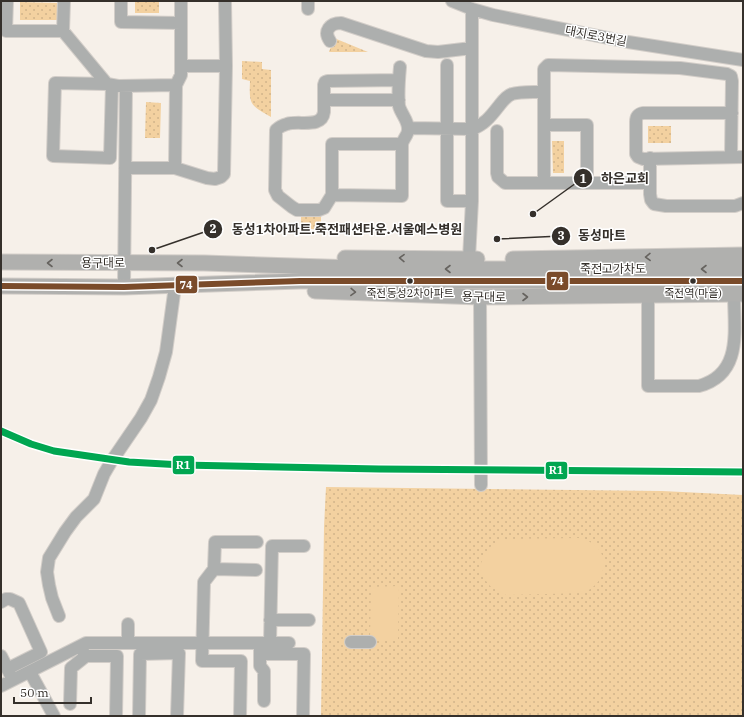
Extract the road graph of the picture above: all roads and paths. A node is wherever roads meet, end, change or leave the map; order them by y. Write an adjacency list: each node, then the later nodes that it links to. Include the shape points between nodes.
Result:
1 (7, 1): 10 (street)
2 (64, 1): 9 (street)
3 (121, 1): 8 (street, via 120,22)
4 (181, 1): 8 (street)
5 (225, 1): 16 (street)
6 (452, 1): 7 (street, 대지로3번길)
7 (472, 9): 12 (street); 13 (street, 대지로3번길, via 628,42)
8 (181, 23): 15 (street)
9 (63, 31): 10 (street); 19 (street)
10 (4, 34)
11 (330, 41): 12 (street, via 327,37 328,29 331,25 341,23 426,51)
12 (472, 48): 29 (street)
13 (743, 60)
14 (447, 65): 28 (street)
15 (181, 66): 16 (street); 20 (street, via 181,75)
16 (226, 66): 35 (street, via 224,174 215,179)
17 (400, 67): 18 (street)
18 (399, 80): 23 (street, via 328,81 324,85); 24 (street)
19 (110, 84): 19 (street, via 110,158 53,156 55,83); 21 (street)
20 (176, 85): 21 (street); 35 (street)
21 (126, 86): 34 (street)
22 (544, 92): 25 (street, via 544,69 548,65 680,68 730,76); 26 (street); 29 (street, via 511,94 483,124)
23 (324, 100): 24 (street); 39 (street, via 324,117 319,122 288,124 276,130 275,190 278,196 297,210 324,208)
24 (399, 100): 27 (street, via 400,110)
25 (732, 113): 32 (street); 33 (street, via 639,114 636,117 636,154 638,157)
26 (544, 126): 36 (street); 37 (street, via 587,126)
27 (409, 128): 28 (street); 31 (street)
28 (447, 128): 29 (street); 40 (street, via 447,201)
29 (472, 129): 40 (street)
30 (497, 131): 36 (street, via 498,177 506,183)
31 (402, 144): 39 (street, via 332,144); 39 (street, via 402,196)
32 (737, 157): 33 (street)
33 (650, 158): 38 (street)
34 (125, 168): 35 (street); 45 (street)
35 (175, 168)
36 (544, 183): 37 (street)
37 (587, 183): 38 (street)
38 (650, 183): 41 (street, via 651,200 654,204 735,206)
39 (332, 195)
40 (472, 201): 43 (street)
41 (743, 203)
42 (743, 255): 43 (main road, 용구대로, one-way to 43)
43 (469, 259): 46 (main road, 용구대로, one-way to 46, via 301,258)
44 (1, 262): 45 (main road, 용구대로, one-way to 44)
45 (124, 263): 46 (main road, 용구대로, one-way to 45); 53 (street)
46 (204, 263): 48 (main road, 용구대로)
47 (743, 269): 48 (main road, 죽전고가차도, one-way to 48)
48 (386, 275): 49 (main road, 죽전고가차도); 50 (main road, 용구대로)
49 (743, 281)
50 (202, 284): 52 (main road, 용구대로); 56 (main road, 용구대로, one-way to 56, via 300,291)
51 (1, 286): 53 (main road, 용구대로)
52 (176, 286): 53 (main road, 용구대로); 63 (street, via 166,352 151,400 104,474 94,499 76,517 49,558 49,585)
53 (124, 287)
54 (738, 294): 55 (main road, 용구대로); 55 (street, via 733,352 729,363 712,381 698,386 648,386)
55 (648, 296): 56 (main road, 용구대로, one-way to 55)
56 (480, 297): 57 (street)
57 (482, 485)
58 (257, 542): 60 (street, via 215,542)
59 (304, 546): 64 (street, via 272,546)
60 (214, 569): 61 (street); 70 (street, via 204,582)
61 (256, 570)
62 (1, 602): 76 (street, via 10,599 19,603 41,652)
63 (59, 616)
64 (270, 620): 65 (street); 72 (street)
65 (309, 620)
66 (128, 624): 69 (street)
67 (351, 642): 68 (street)
68 (370, 642)
69 (128, 643): 73 (street); 74 (street, via 86,644)
70 (202, 643): 72 (street); 73 (street); 86 (street, via 202,661 240,661)
71 (289, 643): 72 (street)
72 (263, 647): 80 (street, via 260,666 264,671); 87 (street, via 304,654)
73 (146, 648): 84 (street, via 140,654); 85 (street, via 179,653)
74 (83, 652): 77 (street); 81 (street, via 71,668); 83 (street, via 117,656)
75 (1, 656): 76 (street)
76 (7, 669): 78 (street)
77 (30, 672): 78 (street); 82 (street)
78 (13, 680): 79 (street)
79 (1, 686)
80 (264, 701)
81 (70, 704)
82 (54, 716)
83 (116, 716)
84 (139, 716)
85 (177, 716)
86 (240, 716)
87 (303, 716)

